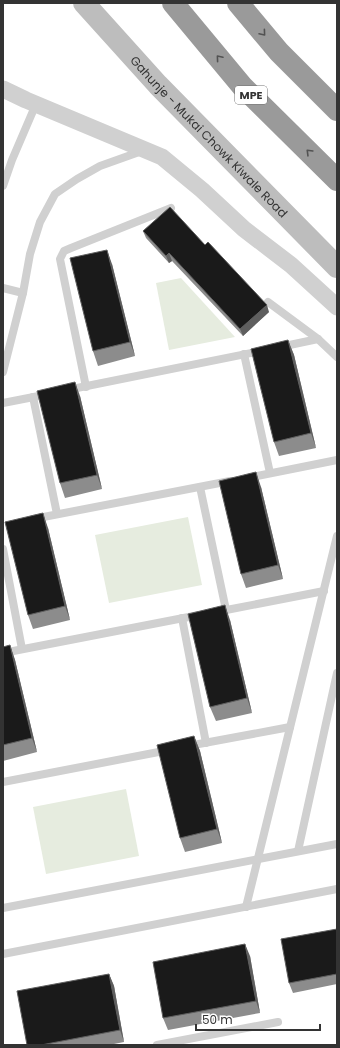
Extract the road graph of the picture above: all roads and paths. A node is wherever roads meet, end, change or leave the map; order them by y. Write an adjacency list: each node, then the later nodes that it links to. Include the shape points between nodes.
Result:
1 (84, 3): 11 (street, Gahunje - Mukai Chowk Kiwale Road, via 158,85)
2 (173, 3): 8 (highway, MPE, one-way to 2, via 242,86)
3 (238, 3): 6 (highway, one-way to 6, via 279,52)
4 (3, 89): 5 (street)
5 (36, 104): 7 (street); 9 (lane)
6 (337, 110)
7 (145, 150): 13 (lane, via 100,166 55,194 40,222 30,254); 15 (street, via 162,157)
8 (337, 180)
9 (3, 186)
10 (171, 208): 20 (lane, via 64,251 60,259)
11 (337, 267)
12 (3, 288): 13 (lane)
13 (23, 293): 19 (lane)
14 (268, 302): 16 (lane)
15 (337, 307)
16 (318, 339): 17 (lane); 18 (lane)
17 (244, 354): 20 (lane); 24 (lane)
18 (337, 357)
19 (3, 372)
20 (86, 386): 21 (lane)
21 (33, 397): 22 (lane); 26 (lane)
22 (3, 403)
23 (337, 460): 24 (lane)
24 (270, 473): 25 (lane)
25 (200, 487): 26 (lane); 31 (lane)
26 (57, 514): 27 (lane)
27 (26, 520)
28 (337, 536): 30 (lane)
29 (3, 549): 33 (lane)
30 (324, 591): 31 (lane); 36 (lane)
31 (226, 610): 32 (lane)
32 (182, 618): 33 (lane); 37 (lane)
33 (22, 649): 34 (lane)
34 (3, 653)
35 (337, 673): 40 (lane)
36 (290, 727): 37 (lane); 41 (lane)
37 (206, 743): 38 (lane)
38 (3, 782)
39 (337, 844): 40 (lane)
40 (298, 851): 41 (lane)
41 (258, 859): 43 (lane); 44 (lane)
42 (337, 889): 43 (lane)
43 (246, 907): 45 (lane)
44 (3, 908)
45 (3, 954)
46 (278, 1022): 47 (lane)
47 (157, 1045)

